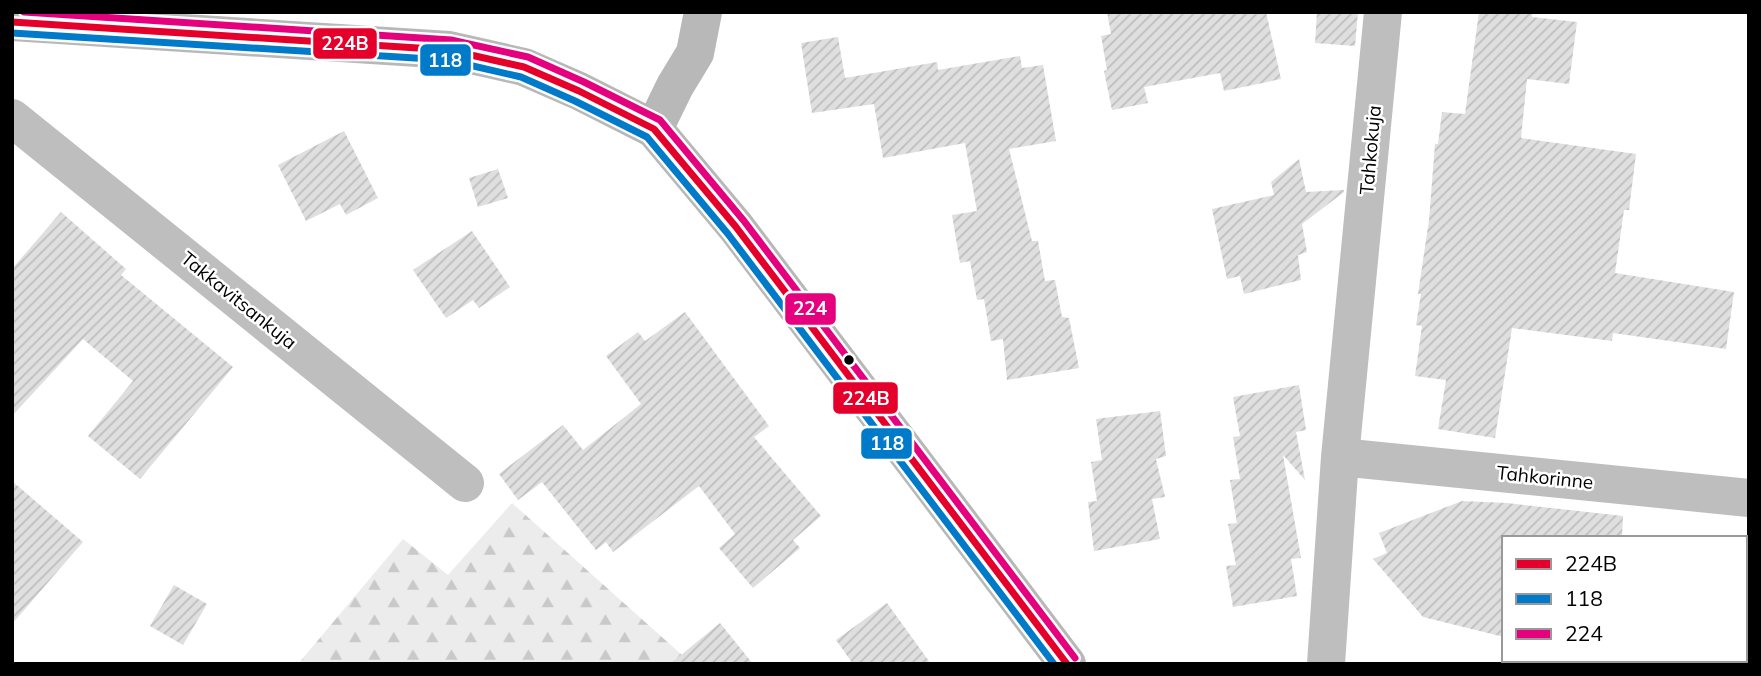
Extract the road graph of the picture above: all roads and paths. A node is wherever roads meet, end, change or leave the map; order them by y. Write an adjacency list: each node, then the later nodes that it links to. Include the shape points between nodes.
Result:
1 (703, 12): 5 (street, via 695,53)
2 (1383, 12): 6 (street, Tahkokuja)
3 (12, 23): 5 (street, via 449,50 524,68)
4 (12, 118): 7 (street, Takkavitsankuja)
5 (654, 129): 9 (street, via 736,227)
6 (1340, 457): 8 (street, Tahkorinne); 10 (street, Tahkokuja)
7 (465, 482)
8 (1749, 498)
9 (1067, 664)
10 (1326, 664)

